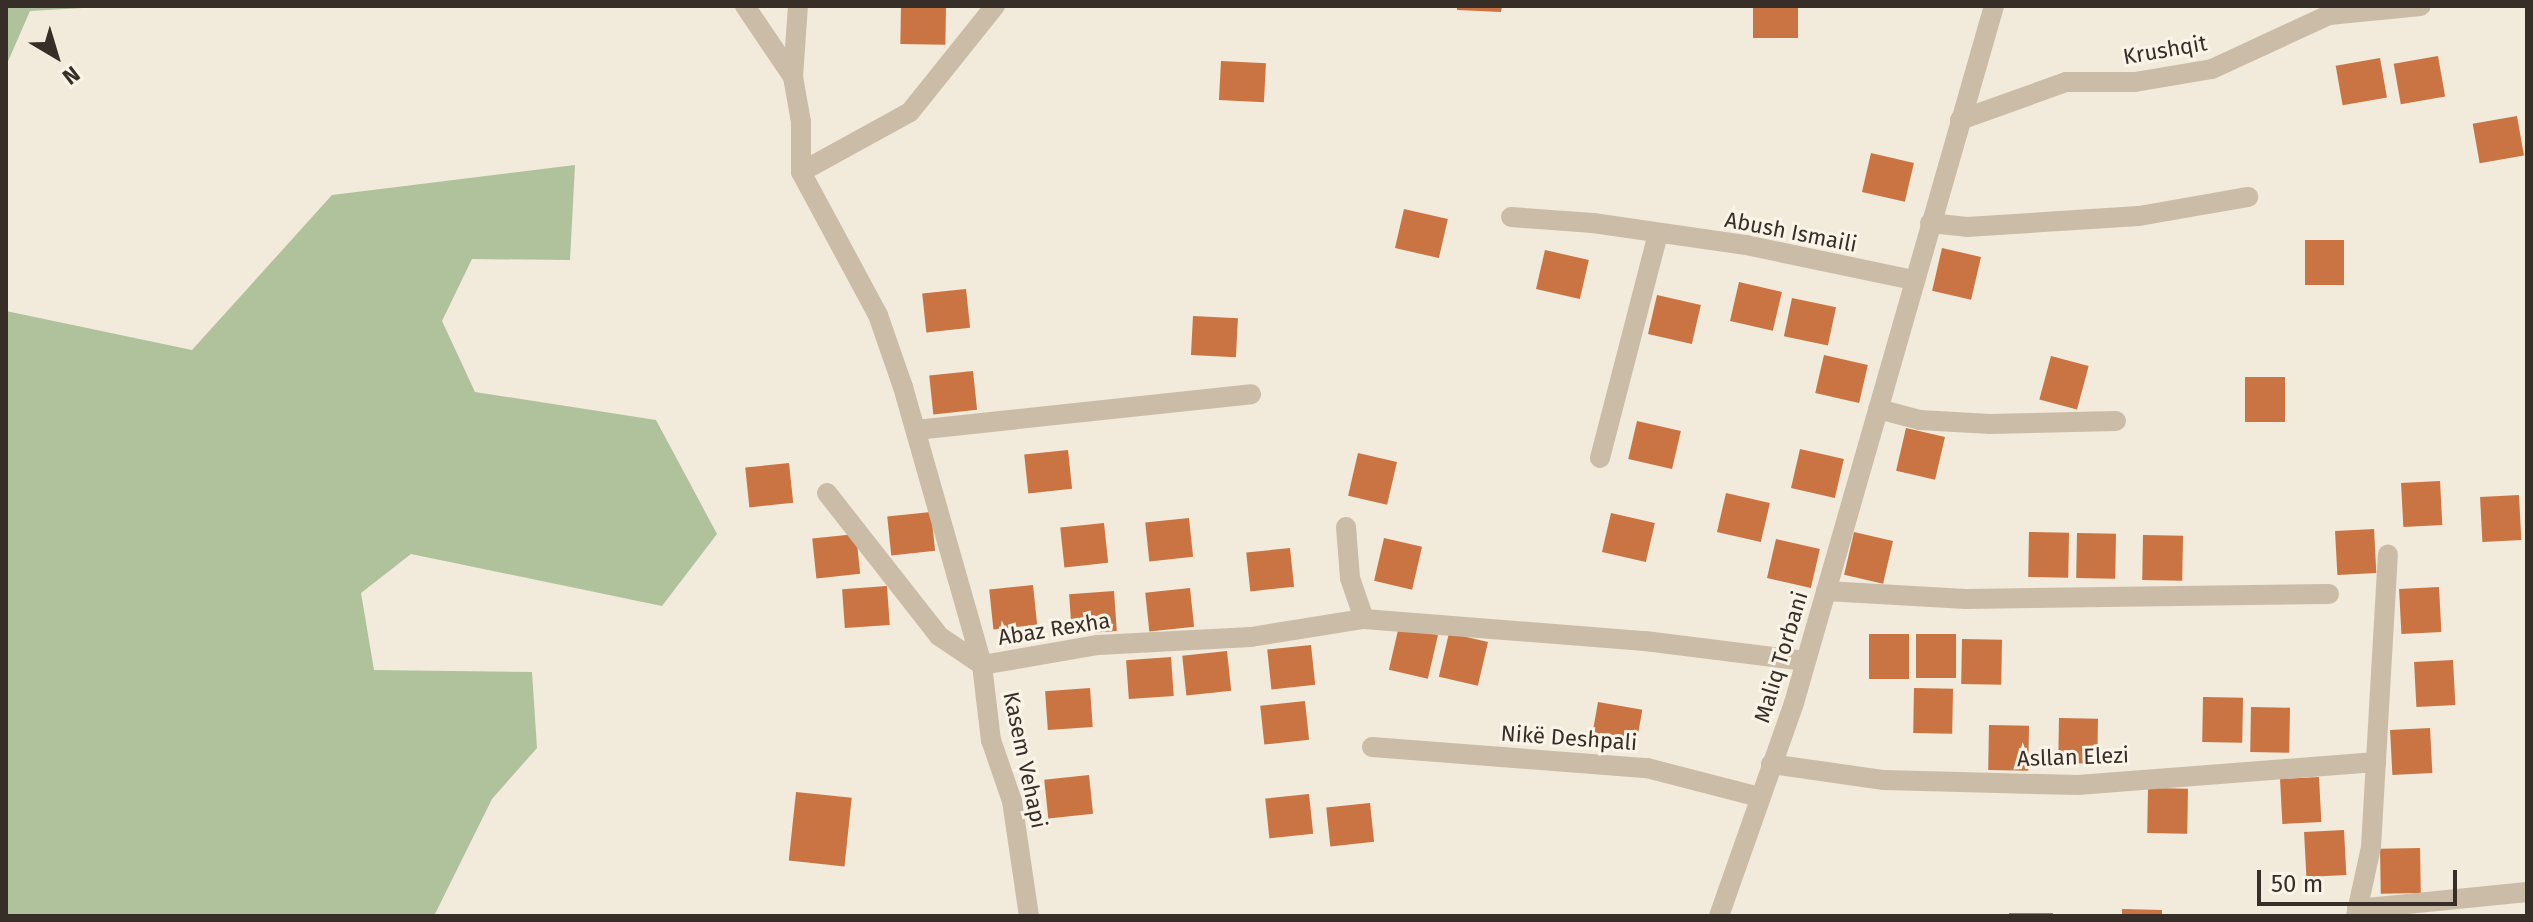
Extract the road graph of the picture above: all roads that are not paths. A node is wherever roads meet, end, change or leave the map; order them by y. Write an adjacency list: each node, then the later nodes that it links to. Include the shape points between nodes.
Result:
1 (745, 6): 6 (street, Kasem Vehapi)
2 (798, 6): 6 (street)
3 (995, 6): 8 (street, via 910,112)
4 (1994, 6): 7 (street, Maliq Torbani)
5 (2421, 6): 7 (street, Krushqit, via 2329,15 2212,69 2135,82 2066,82)
6 (793, 77): 8 (street, Kasem Vehapi, via 801,122)
7 (1960, 120): 11 (street, Maliq Torbani)
8 (801, 172): 17 (street, Kasem Vehapi, via 878,315)
9 (2248, 197): 11 (street, via 2139,216 1967,227)
10 (1511, 217): 12 (street, Abush Ismaili)
11 (1930, 223): 13 (street, Maliq Torbani)
12 (1658, 233): 13 (street, Abush Ismaili); 18 (street)
13 (1914, 280): 15 (street, Maliq Torbani)
14 (1251, 394): 17 (street)
15 (1878, 409): 16 (street, via 1920,420); 22 (street, Maliq Torbani)
16 (2116, 421)
17 (916, 430): 26 (street, Kasem Vehapi)
18 (1600, 458)
19 (827, 493): 26 (street, Abaz Rexha, via 939,636)
20 (1346, 527): 24 (street, via 1350,578)
21 (2388, 554): 28 (street)
22 (1826, 591): 23 (street, via 1951,599); 25 (street, Maliq Torbani)
23 (2329, 594)
24 (1364, 619): 25 (street, Abaz Rexha, via 1645,641); 26 (street, Abaz Rexha, via 1251,637 1098,645)
25 (1806, 661): 29 (street, Maliq Torbani)
26 (982, 665): 33 (street, Kasem Vehapi, via 991,740 1012,801)
27 (1372, 747): 30 (street, Nikë Deshpali, via 1647,768)
28 (2376, 762): 29 (street, Asllan Elezi, via 2078,785 1884,780); 32 (street, via 2371,847)
29 (1771, 764): 30 (street, Maliq Torbani)
30 (1759, 797): 34 (street, Maliq Torbani)
31 (2527, 892): 32 (street)
32 (2356, 912)
33 (1029, 916)
34 (1719, 916)

